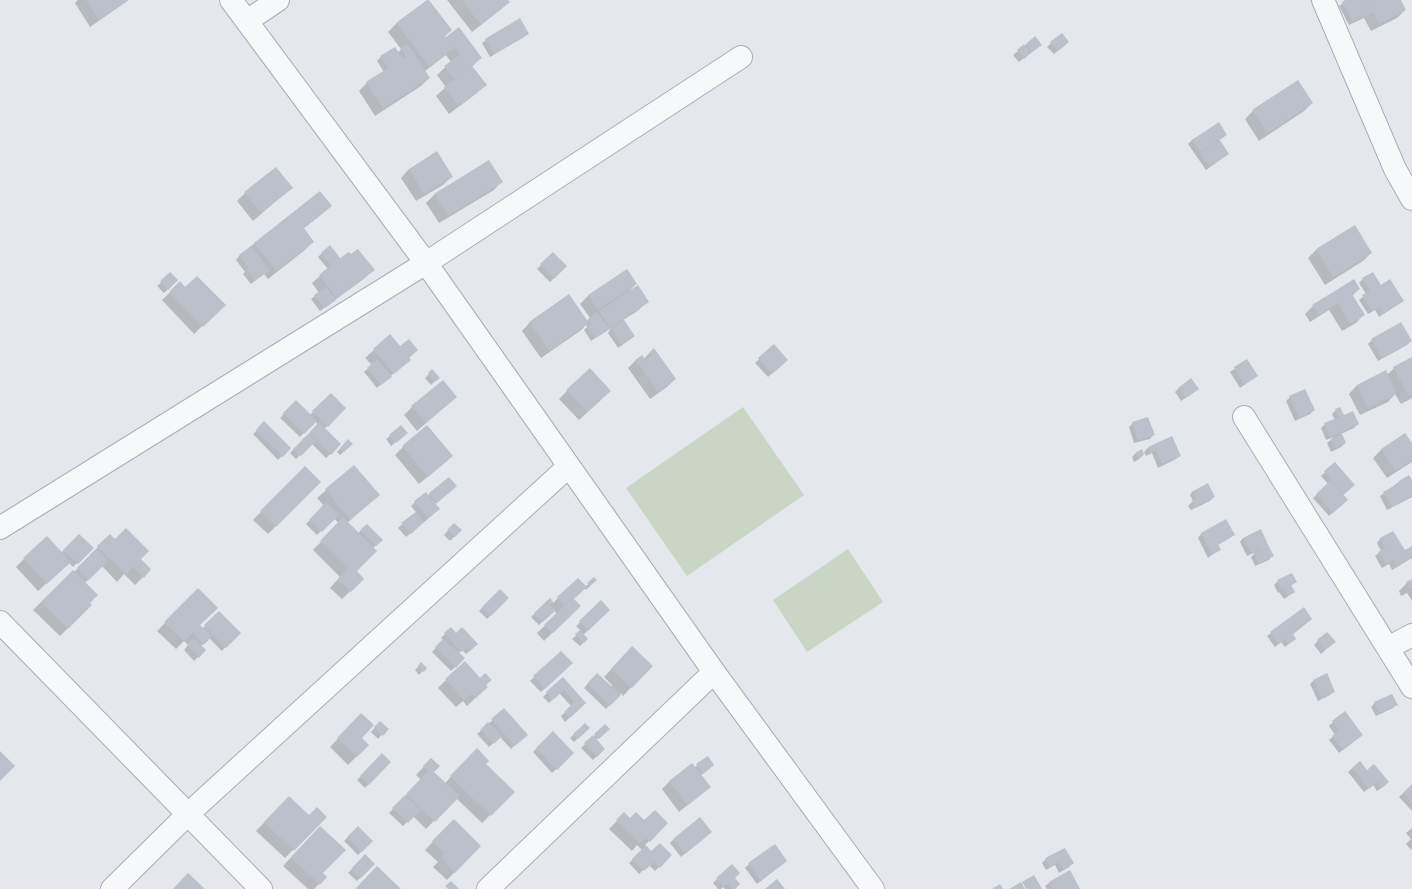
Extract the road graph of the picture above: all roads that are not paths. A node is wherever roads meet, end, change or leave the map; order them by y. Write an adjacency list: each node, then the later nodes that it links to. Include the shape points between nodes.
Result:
1 (231, 0): 4 (street)
2 (278, 0): 4 (street)
3 (1322, 0): 6 (street, via 1395,169)
4 (246, 21): 7 (street)
5 (741, 57): 7 (street)
6 (1412, 199)
7 (426, 263): 9 (street); 10 (street)
8 (1244, 417): 13 (street)
9 (568, 467): 14 (street); 16 (street)
10 (0, 528)
11 (0, 622): 16 (street)
12 (1412, 635): 13 (street)
13 (1388, 648): 15 (street)
14 (714, 672): 19 (street); 20 (street)
15 (1412, 687)
16 (188, 814): 17 (street); 18 (street)
17 (112, 889)
18 (261, 889)
19 (488, 889)
20 (873, 889)

